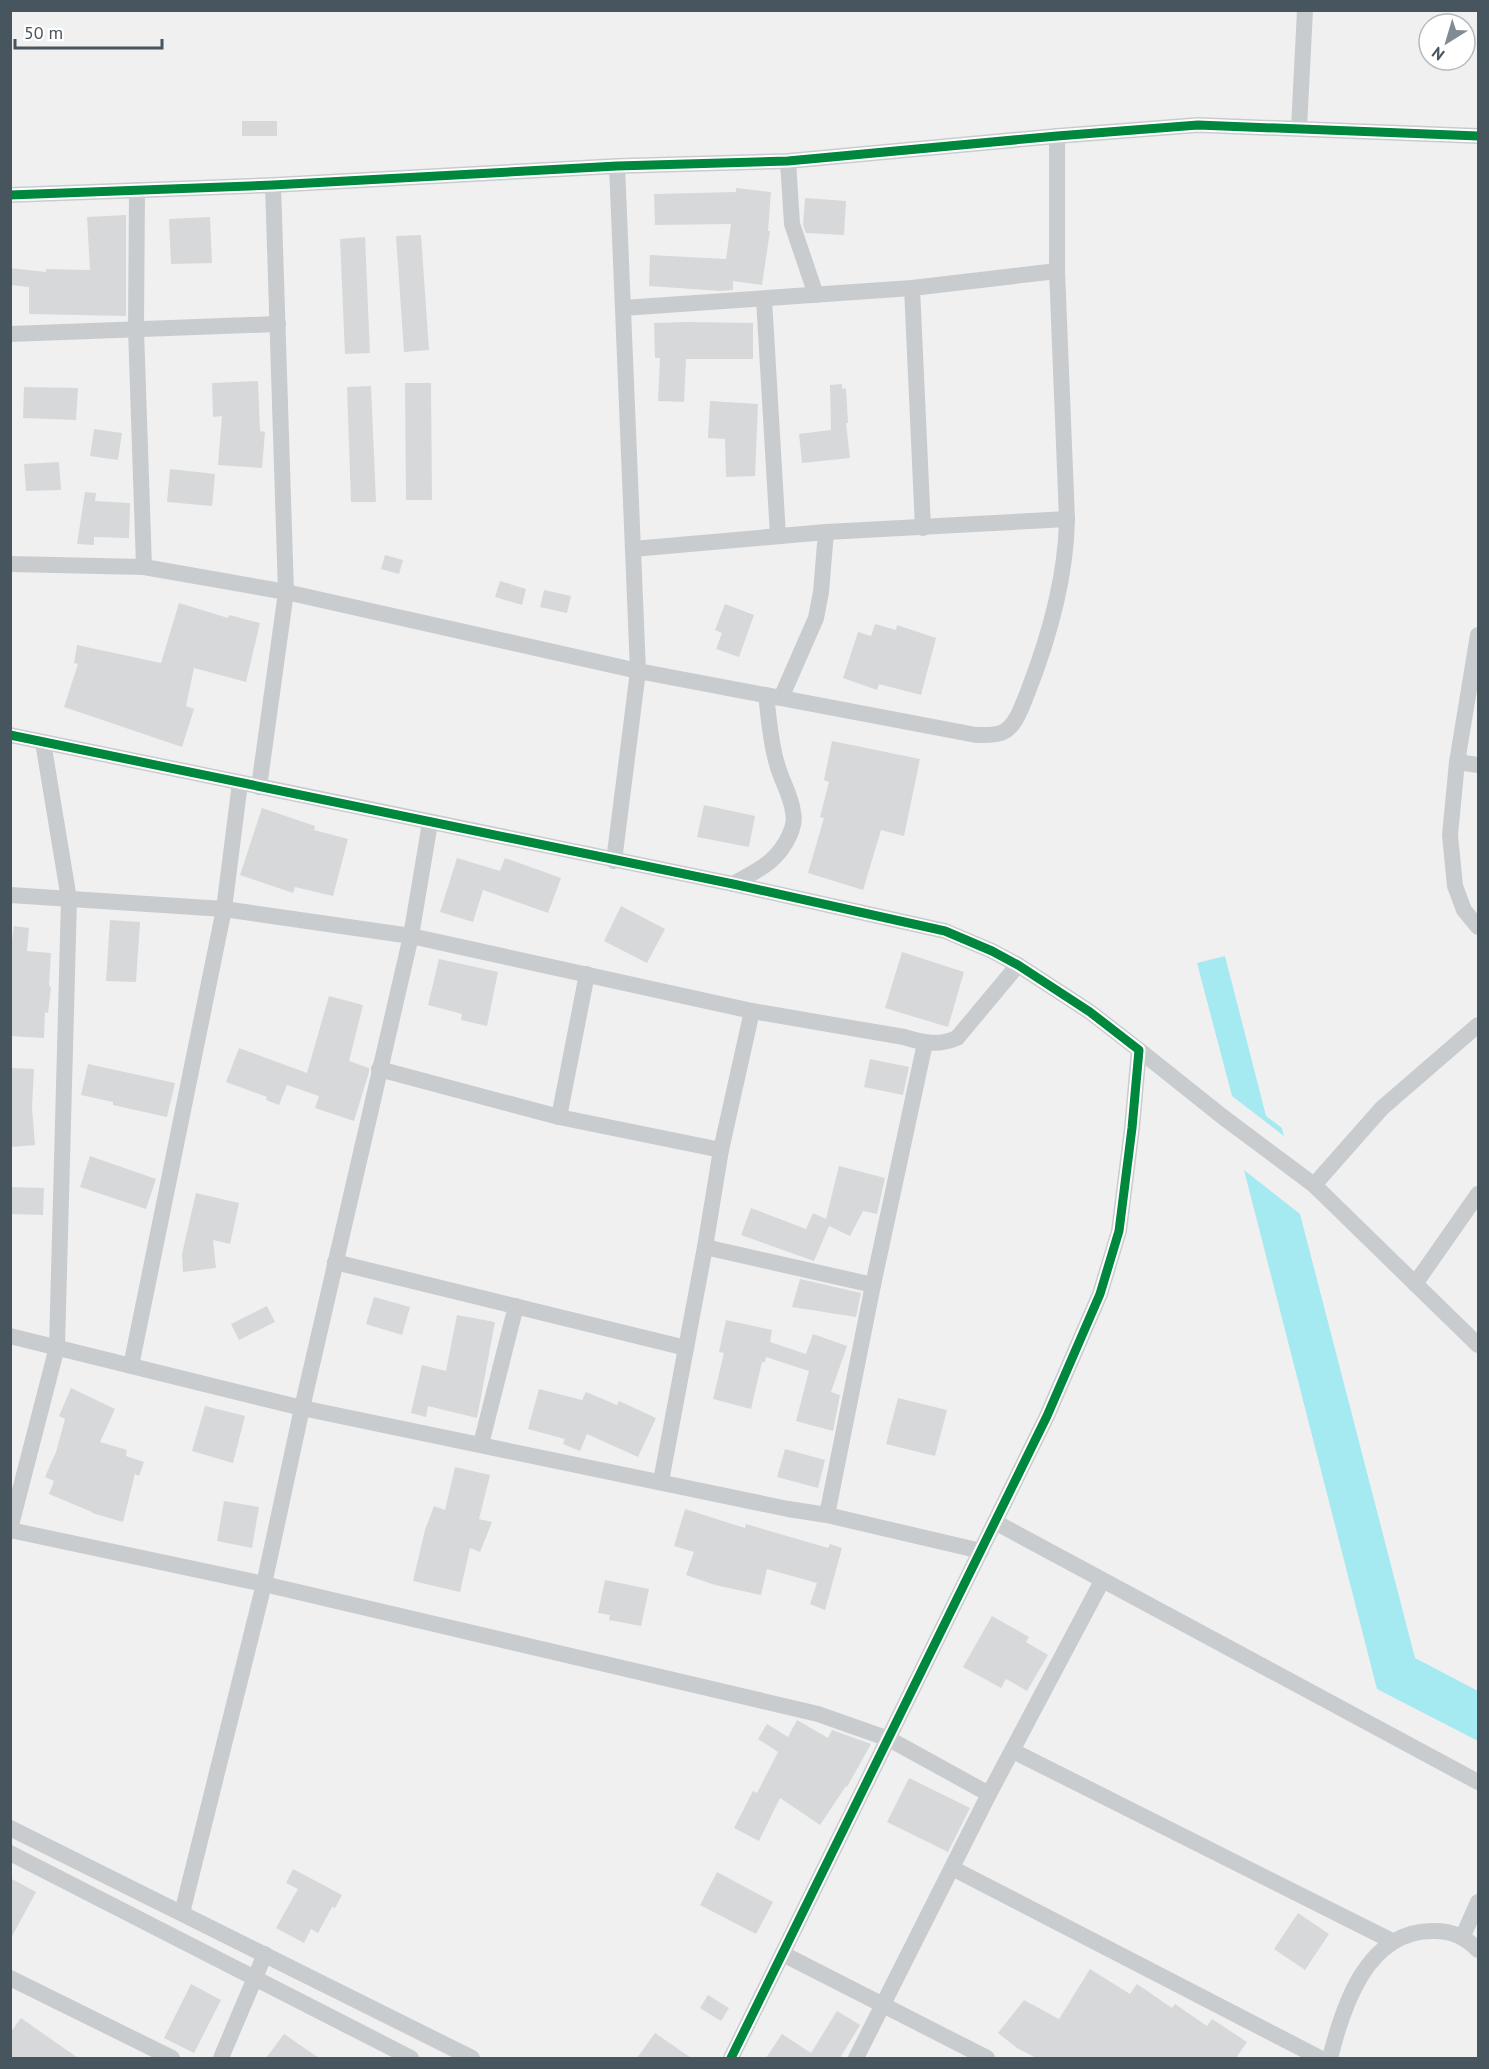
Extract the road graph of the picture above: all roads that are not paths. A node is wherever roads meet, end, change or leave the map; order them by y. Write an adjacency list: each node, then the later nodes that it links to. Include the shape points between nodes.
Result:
1 (1305, 10): 2 (street)
2 (1299, 128): 3 (street, via 1198,126); 4 (street)
3 (1057, 136): 5 (street); 10 (street)
4 (1479, 136)
5 (788, 161): 6 (street); 12 (street, via 792,224)
6 (617, 166): 7 (street); 14 (street)
7 (273, 185): 8 (street); 15 (street)
8 (137, 190): 9 (street); 16 (street)
9 (10, 195)
10 (1057, 271): 11 (street); 18 (street)
11 (912, 288): 12 (street); 19 (street)
12 (816, 295): 13 (street)
13 (765, 299): 14 (street); 21 (street)
14 (623, 308): 22 (street)
15 (278, 324): 16 (street); 25 (street)
16 (136, 329): 17 (street); 24 (street)
17 (10, 334)
18 (1067, 519): 19 (street); 28 (street, via 1067,544 1044,651 1014,722 1003,732 976,735)
19 (923, 528): 20 (street)
20 (826, 532): 21 (street); 28 (street, via 816,618)
21 (778, 536): 22 (street)
22 (633, 549): 27 (street)
23 (10, 564): 24 (street)
24 (144, 567): 25 (street)
25 (286, 592): 27 (street); 34 (street)
26 (1479, 635): 31 (street)
27 (638, 671): 28 (street); 36 (street)
28 (774, 697): 37 (street, via 771,739 791,802 793,826 783,850 764,867)
29 (10, 735): 30 (street)
30 (43, 742): 33 (street); 39 (street)
31 (1457, 762): 32 (street); 41 (street, via 1450,835 1455,886 1464,910)
32 (1479, 765)
33 (240, 783): 34 (street); 40 (street)
34 (259, 787): 35 (street)
35 (430, 823): 36 (street); 42 (street)
36 (614, 861): 37 (street)
37 (733, 884): 43 (street, via 945,931)
38 (10, 895): 39 (street)
39 (69, 899): 40 (street); 61 (street)
40 (224, 909): 42 (street); 63 (street)
41 (1479, 927)
42 (411, 936): 44 (street); 49 (street)
43 (1018, 965): 47 (street, via 957,1038 944,1044); 48 (street)
44 (587, 974): 45 (street); 50 (street)
45 (752, 1011): 47 (street); 51 (street)
46 (1479, 1025): 52 (street, via 1382,1108)
47 (925, 1043): 57 (street)
48 (1139, 1050): 52 (street); 68 (street, via 1119,1231 1100,1294)
49 (379, 1069): 50 (street); 55 (street)
50 (559, 1117): 51 (street)
51 (720, 1150): 54 (street)
52 (1314, 1185): 56 (street)
53 (1478, 1195): 56 (street)
54 (705, 1247): 57 (street); 62 (street)
55 (335, 1262): 58 (street); 64 (street)
56 (1415, 1284): 60 (street)
57 (873, 1285): 67 (street)
58 (516, 1306): 62 (street); 65 (street)
59 (10, 1336): 61 (street)
60 (1479, 1345)
61 (57, 1347): 63 (street); 69 (street)
62 (686, 1348): 66 (street)
63 (131, 1365): 64 (street)
64 (302, 1408): 65 (street); 72 (street)
65 (481, 1444): 66 (street)
66 (660, 1481): 67 (street)
67 (827, 1515): 70 (street)
68 (995, 1522): 70 (street); 71 (street)
69 (10, 1529): 72 (street)
70 (981, 1551): 73 (street)
71 (1102, 1581): 74 (street); 75 (street)
72 (264, 1584): 73 (street, via 818,1714); 83 (street)
73 (889, 1739): 76 (street); 88 (street)
74 (1013, 1751): 76 (street); 85 (street)
75 (1479, 1782)
76 (989, 1794): 79 (street)
77 (10, 1828): 80 (street)
78 (10, 1853): 82 (street)
79 (952, 1868): 92 (street); 101 (street)
80 (123, 1884): 82 (street); 83 (street)
81 (1479, 1902): 84 (street)
82 (112, 1905): 90 (street)
83 (182, 1913): 87 (street)
84 (1463, 1936): 85 (street, via 1447,1931 1418,1931); 86 (street)
85 (1392, 1941): 102 (street, via 1367,1966 1350,1994)
86 (1479, 1950)
87 (265, 1954): 90 (street); 91 (street)
88 (783, 1954): 92 (street); 98 (street)
89 (10, 1978): 94 (street)
90 (255, 1978): 93 (street); 95 (street)
91 (357, 2000): 93 (street); 97 (street)
92 (883, 2004): 99 (street); 100 (street)
93 (345, 2025): 96 (street)
94 (172, 2058)
95 (221, 2058)
96 (411, 2058)
97 (470, 2058)
98 (731, 2058)
99 (856, 2058)
100 (987, 2058)
101 (1320, 2058)
102 (1330, 2058)

